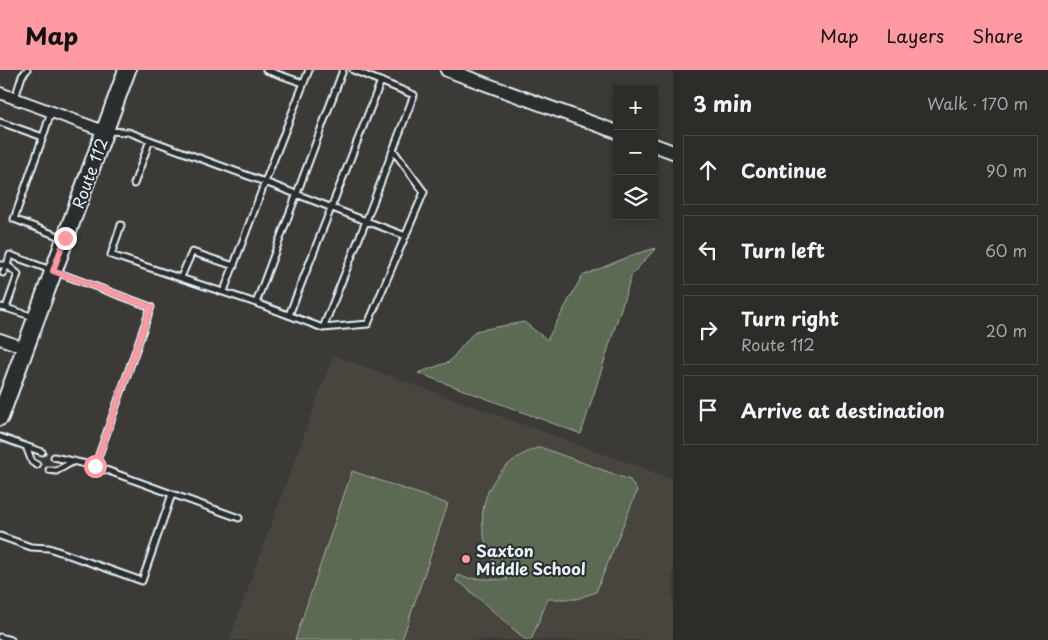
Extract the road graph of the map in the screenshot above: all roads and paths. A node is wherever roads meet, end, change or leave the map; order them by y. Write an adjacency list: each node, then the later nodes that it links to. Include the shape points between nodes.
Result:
1 (28, 70): 11 (lane, via 22,76)
2 (127, 70): 14 (main road, Route 112)
3 (266, 70): 9 (lane)
4 (308, 70): 9 (lane)
5 (343, 70): 23 (lane)
6 (353, 70): 8 (lane)
7 (447, 70): 15 (street)
8 (382, 82): 19 (lane, via 414,96); 24 (lane)
9 (303, 83): 21 (lane)
10 (0, 93): 11 (street)
11 (14, 98): 12 (street)
12 (51, 112): 14 (street); 16 (lane)
13 (0, 122): 16 (lane)
14 (104, 131): 17 (lane, via 128,132); 28 (main road, Route 112)
15 (613, 131)
16 (43, 137): 28 (lane, via 14,219)
17 (150, 140): 21 (lane); 22 (lane)
18 (658, 146): 20 (street)
19 (393, 150): 25 (lane); 27 (lane, via 424,192)
20 (673, 152)
21 (265, 182): 23 (lane); 31 (lane)
22 (134, 184)
23 (297, 194): 24 (lane); 36 (lane)
24 (333, 208): 25 (lane); 38 (lane)
25 (366, 221): 27 (lane); 40 (lane)
26 (122, 225): 34 (lane, via 111,255)
27 (406, 236): 40 (lane, via 368,324)
28 (65, 238): 32 (main road, Route 112)
29 (0, 265): 30 (lane)
30 (7, 265): 32 (lane, via 10,255); 33 (lane); 37 (lane, via 18,274)
31 (234, 266): 34 (lane, via 192,252); 35 (lane)
32 (53, 271): 39 (main road, Route 112); 50 (lane, via 151,307)
33 (3, 273)
34 (181, 277): 35 (lane)
35 (224, 291): 36 (lane)
36 (256, 303): 38 (lane)
37 (3, 308): 39 (lane)
38 (289, 315): 40 (lane)
39 (36, 318): 42 (main road, Route 112)
40 (323, 328)
41 (0, 339): 42 (street)
42 (25, 348): 43 (main road, Route 112)
43 (0, 417)
44 (0, 437): 45 (lane)
45 (26, 446): 46 (lane); 49 (lane, via 32,462)
46 (42, 452)
47 (54, 457): 48 (lane)
48 (74, 461): 50 (lane); 51 (lane, via 56,471)
49 (37, 465)
50 (95, 466): 52 (lane)
51 (49, 470)
52 (172, 494): 53 (lane); 54 (lane, via 142,581 49,548 31,547)
53 (239, 518)
54 (0, 536)
55 (0, 637): 56 (lane)
56 (11, 640)

